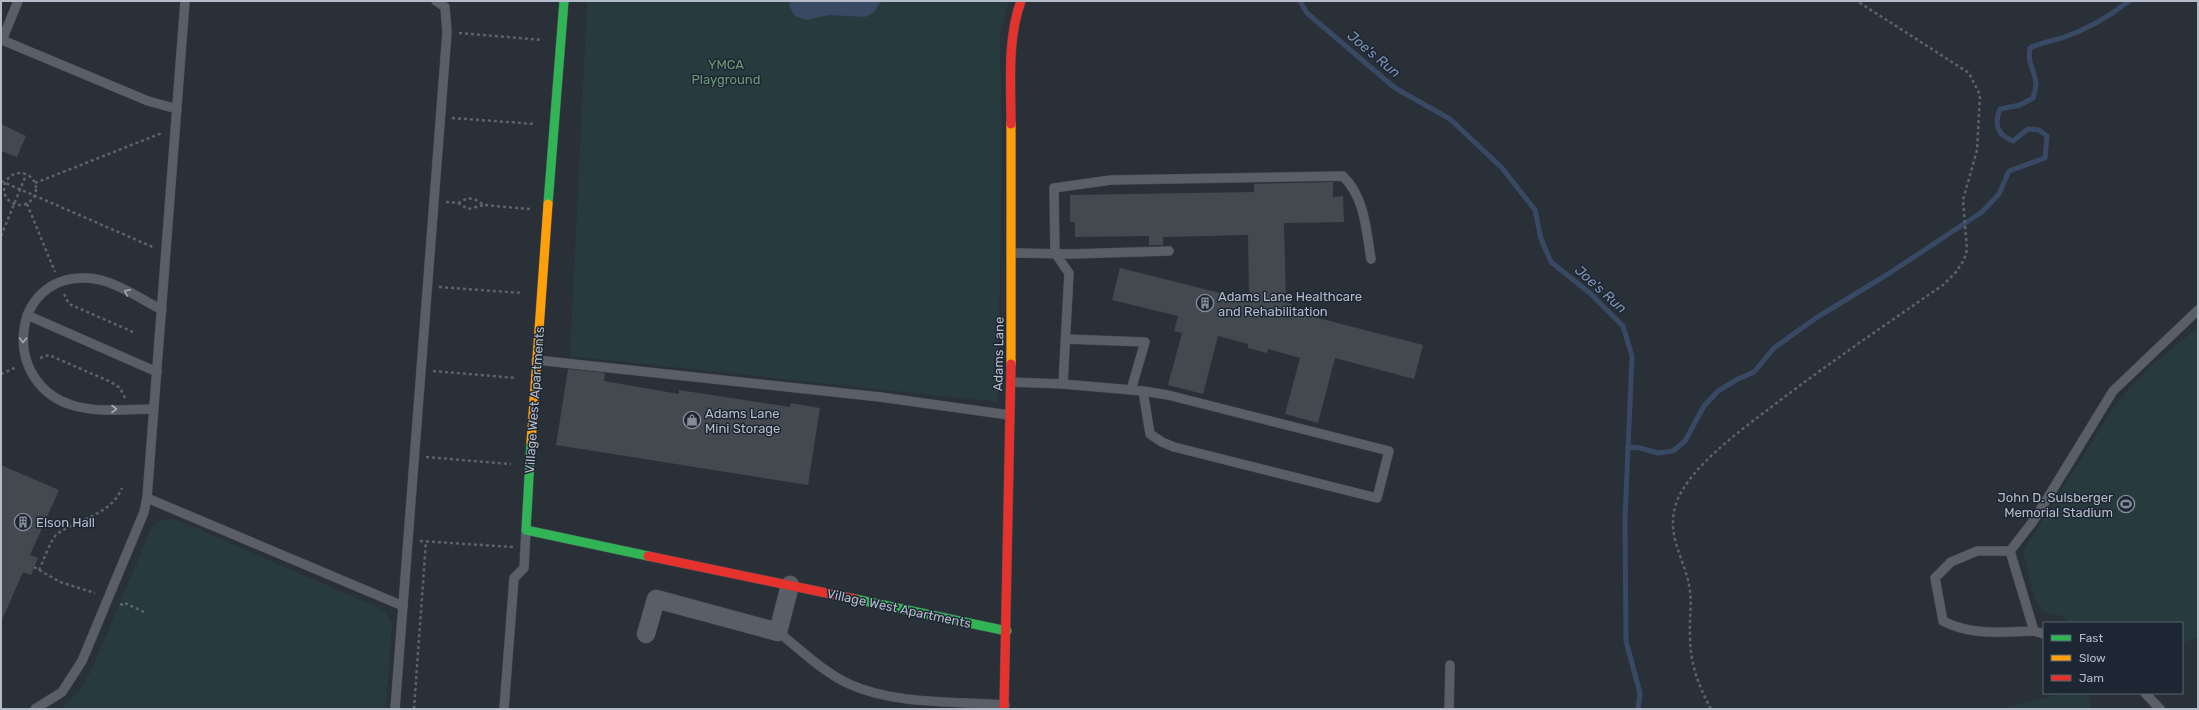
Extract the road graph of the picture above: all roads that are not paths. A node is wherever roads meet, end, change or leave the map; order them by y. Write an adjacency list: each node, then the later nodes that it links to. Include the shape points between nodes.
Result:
1 (18, 1): 6 (lane, via 2,40 148,101)
2 (186, 1): 6 (lane)
3 (436, 1): 27 (lane, via 446,7 446,32)
4 (564, 1): 15 (street, Village West Apartments)
5 (1021, 1): 8 (street, Adams Lane, via 1015,18 1010,56)
6 (177, 109): 11 (lane)
7 (1169, 252): 9 (lane)
8 (1012, 253): 9 (lane); 17 (street, Adams Lane)
9 (1055, 253): 10 (lane, via 1054,188 1111,180 1343,176 1353,186 1360,200); 14 (lane, via 1069,273)
10 (1371, 259)
11 (162, 310): 13 (lane, one-way to 13, via 112,285 86,278 60,282 47,289 34,302); 16 (lane)
12 (2198, 310): 25 (lane, via 2113,391 2034,520)
13 (27, 315): 16 (lane); 21 (lane, one-way to 21, via 22,346 35,381 47,392 75,406)
14 (1066, 339): 18 (lane); 19 (lane, via 1145,342)
15 (536, 360): 22 (lane, via 880,397); 24 (street, Village West Apartments)
16 (157, 372): 21 (lane)
17 (1011, 382): 18 (lane); 22 (street, Adams Lane)
18 (1064, 384): 19 (lane)
19 (1132, 390): 20 (lane)
20 (1143, 391): 20 (lane, via 1150,434 1162,442 1377,498 1389,452 1168,395)
21 (154, 409): 23 (lane)
22 (1010, 415): 28 (street, Adams Lane)
23 (147, 498): 27 (lane); 36 (lane, via 144,512 82,661 62,692)
24 (526, 530): 26 (street, Village West Apartments); 38 (lane, via 524,568 514,578)
25 (2010, 551): 29 (lane); 29 (lane, via 1977,552 1951,562 1935,578 1943,621 1957,629 1980,632)
26 (790, 585): 28 (street, Village West Apartments); 30 (street)
27 (403, 606): 37 (lane)
28 (1007, 631): 35 (street, Adams Lane)
29 (2034, 631): 32 (lane)
30 (778, 632): 31 (street, via 656,599); 35 (lane, via 827,670 873,694)
31 (646, 634)
32 (2043, 634)
33 (1450, 665): 39 (lane)
34 (2146, 694): 40 (lane)
35 (1004, 707)
36 (34, 709)
37 (395, 709)
38 (504, 709)
39 (1449, 709)
40 (2160, 709)

